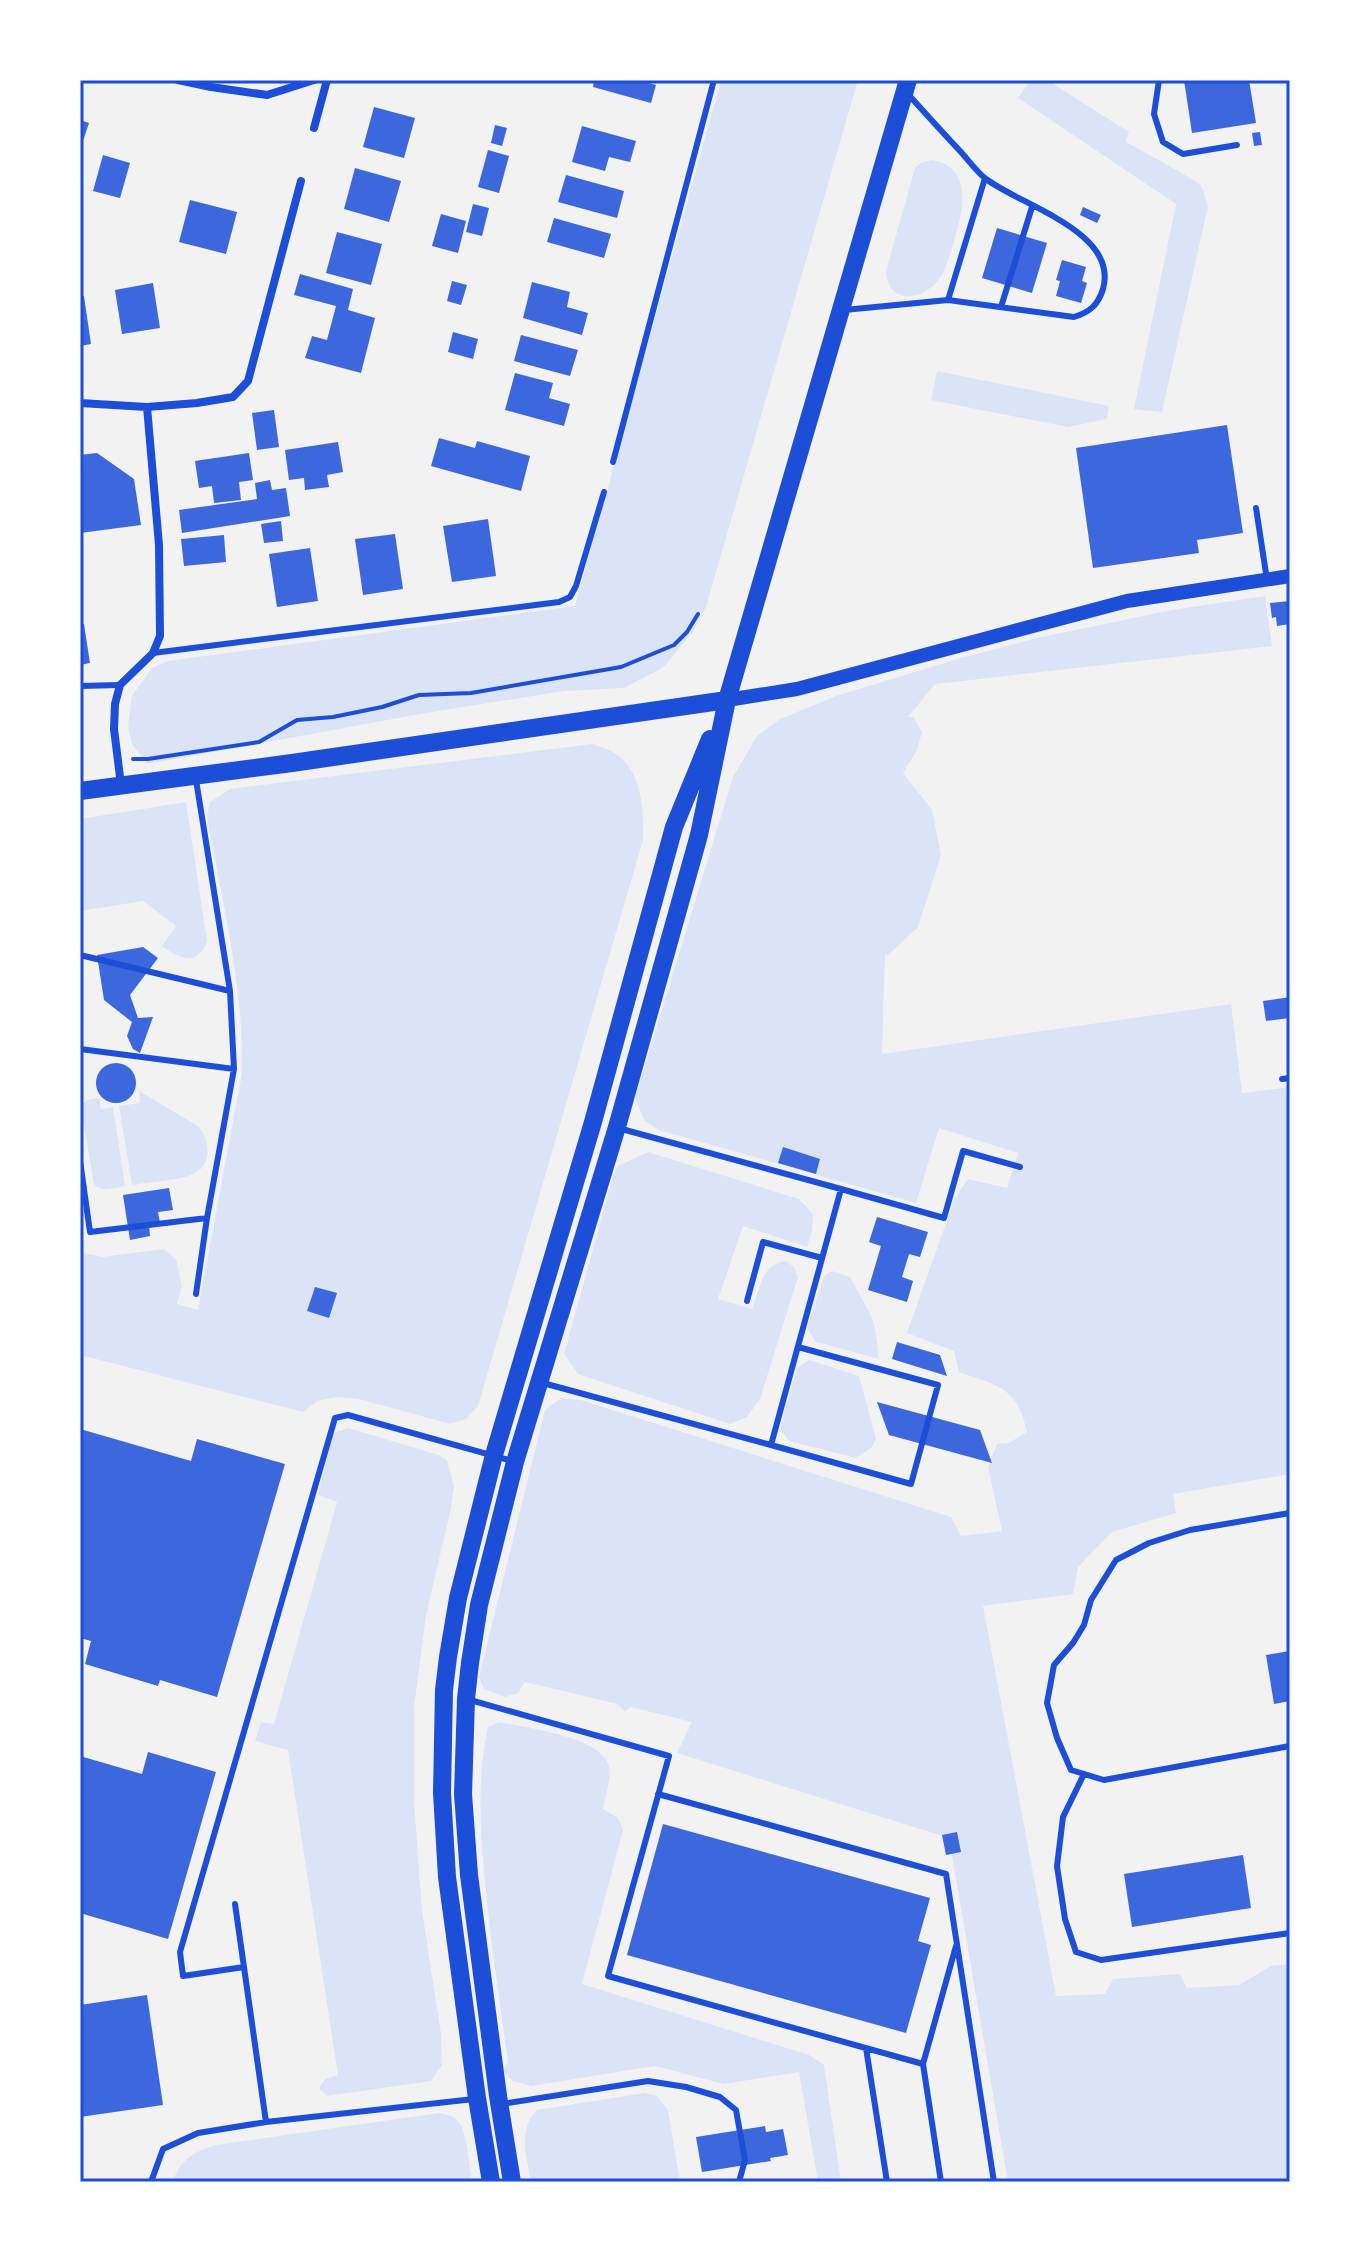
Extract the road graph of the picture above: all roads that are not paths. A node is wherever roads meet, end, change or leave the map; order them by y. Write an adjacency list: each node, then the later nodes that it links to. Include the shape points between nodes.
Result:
1 (178, 80): 2 (street, via 267,95)
2 (314, 80)
3 (327, 80): 7 (street)
4 (714, 80): 17 (lane)
5 (1159, 80): 8 (lane, via 1154,114 1163,142 1183,154)
6 (906, 85): 9 (lane); 14 (main road)
7 (314, 128)
8 (1237, 145)
9 (985, 178): 11 (lane); 12 (lane)
10 (301, 181): 16 (street, via 248,381 233,397)
11 (1032, 207): 13 (lane); 13 (lane, via 1072,227 1095,246 1104,263 1104,285 1098,303 1074,317)
12 (948, 300): 13 (lane); 14 (lane)
13 (1001, 307)
14 (841, 310): 25 (main road)
15 (80, 403): 16 (street)
16 (147, 407): 22 (street, via 159,545 160,636)
17 (613, 462)
18 (604, 492): 22 (lane, via 576,586 559,602)
19 (1256, 508): 21 (lane)
20 (1290, 576): 21 (street)
21 (1267, 580): 25 (street, via 1127,601 797,689)
22 (153, 653): 23 (street)
23 (120, 685): 24 (lane); 27 (street, via 114,729)
24 (80, 686)
25 (727, 700): 26 (main road); 33 (main road, via 699,835); 44 (main road, via 674,827)
26 (196, 776): 27 (main road); 30 (lane)
27 (122, 785): 28 (main road)
28 (80, 791)
29 (80, 955): 30 (lane)
30 (230, 991): 32 (lane)
31 (80, 1049): 32 (lane)
32 (234, 1069): 37 (lane)
33 (617, 1127): 36 (lane); 42 (main road)
34 (80, 1161): 37 (lane, via 90,1232)
35 (1020, 1167): 36 (lane, via 963,1151 944,1218)
36 (841, 1189): 38 (lane)
37 (207, 1218): 39 (lane)
38 (822, 1258): 40 (lane, via 763,1242); 41 (lane)
39 (196, 1294)
40 (747, 1301)
41 (798, 1347): 43 (lane); 43 (lane, via 938,1385 911,1484)
42 (540, 1382): 43 (lane); 45 (main road)
43 (771, 1445)
44 (494, 1455): 45 (lane); 54 (lane, via 348,1415 335,1418 180,1952 183,1976); 57 (main road, via 458,1598 444,1705 447,1877)
45 (515, 1462): 47 (main road, via 479,1605)
46 (1290, 1513): 49 (lane, via 1190,1530 1116,1560 1091,1600 1084,1625 1054,1665 1047,1703 1071,1770)
47 (466, 1699): 50 (lane, via 669,1756); 58 (main road, via 463,1794 469,1875)
48 (1290, 1746): 49 (lane, via 1104,1780)
49 (1084, 1774): 52 (lane, via 1063,1817 1057,1866 1076,1952 1101,1960)
50 (658, 1794): 53 (lane, via 946,1874); 55 (lane, via 608,1976)
51 (235, 1904): 54 (lane)
52 (1290, 1933)
53 (957, 1943): 56 (lane); 66 (lane)
54 (244, 1967): 59 (lane)
55 (866, 2048): 56 (lane); 64 (lane)
56 (923, 2064): 65 (lane)
57 (477, 2098): 58 (lane); 59 (lane); 61 (main road)
58 (498, 2100): 62 (main road); 63 (lane, via 648,2081 720,2097 736,2110 745,2160)
59 (266, 2122): 60 (lane, via 198,2133 163,2149)
60 (151, 2182)
61 (491, 2182)
62 (512, 2182)
63 (739, 2182)
64 (887, 2182)
65 (941, 2182)
66 (994, 2182)

